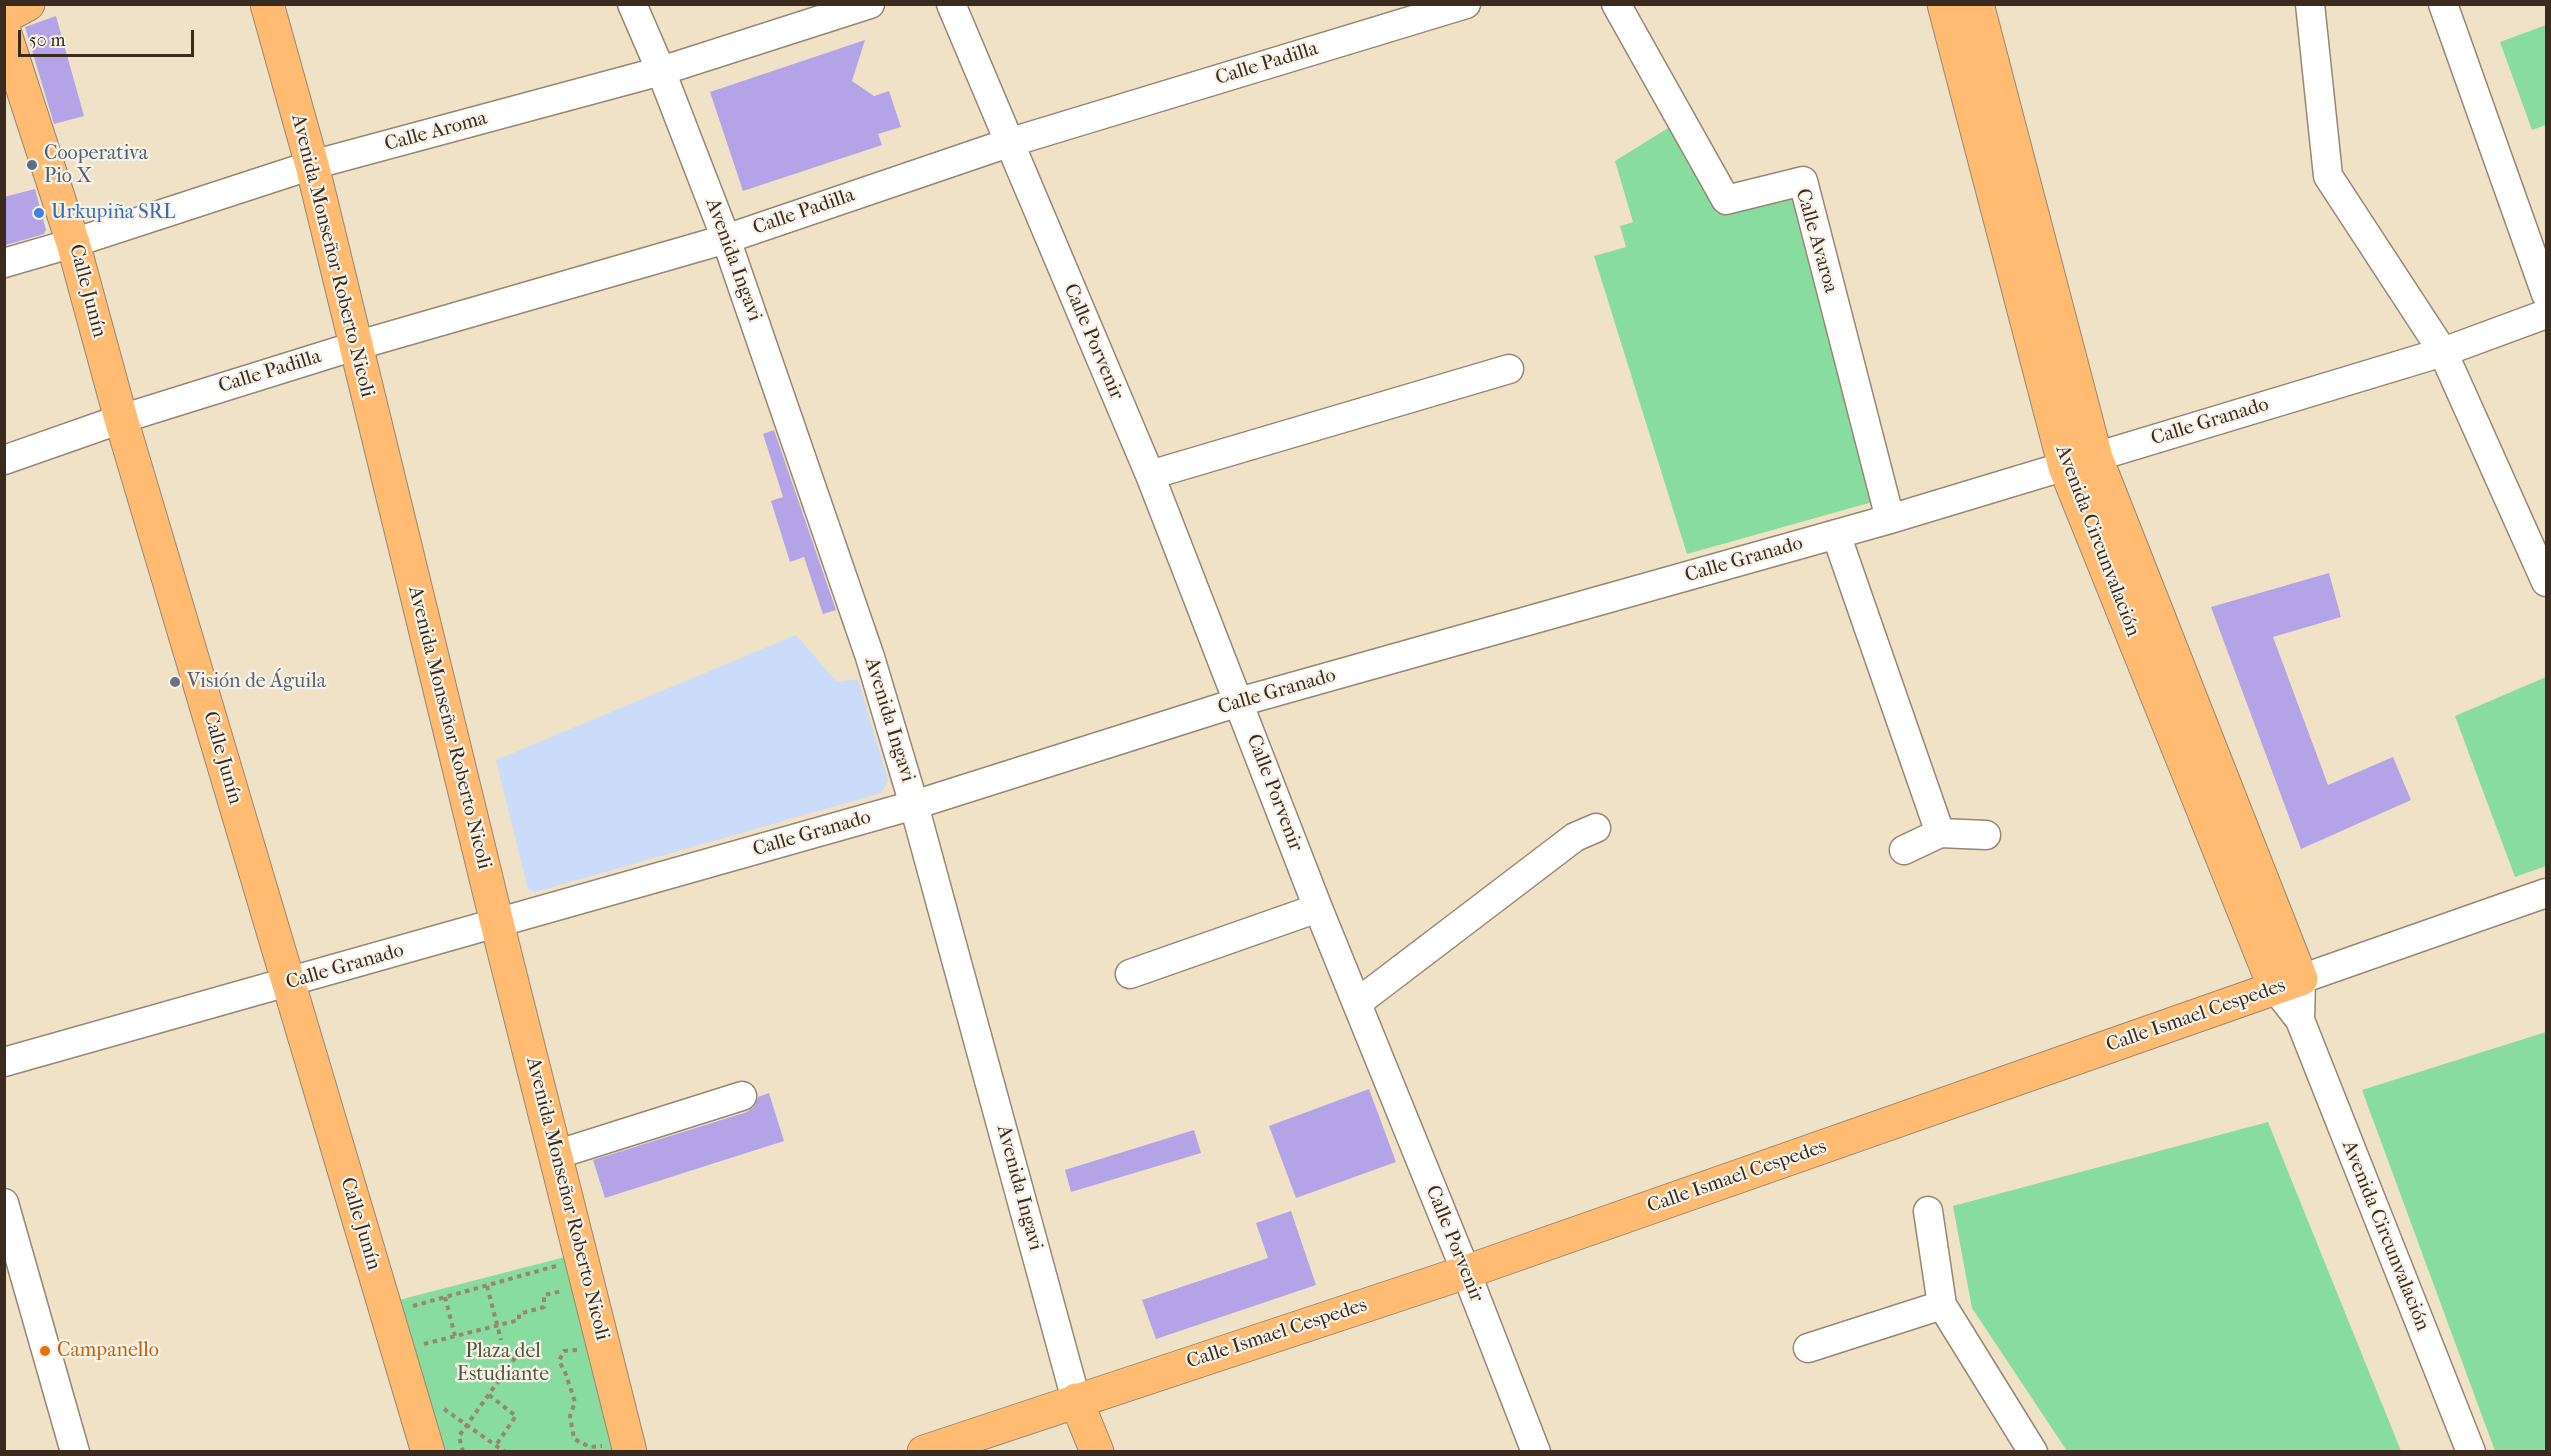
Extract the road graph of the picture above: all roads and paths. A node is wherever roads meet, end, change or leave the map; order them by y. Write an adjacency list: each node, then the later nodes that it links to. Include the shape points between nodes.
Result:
1 (28, 4): 12 (main road)
2 (267, 4): 16 (main road, Avenida Monseñor Roberto Nicoli)
3 (632, 4): 14 (street, Avenida Ingavi)
4 (870, 4): 14 (street, Calle Aroma)
5 (951, 4): 15 (street, Calle Porvenir)
6 (1466, 4): 15 (street, Calle Padilla)
7 (1616, 4): 30 (street, Calle Avaroa, via 1726,200 1803,181)
8 (1944, 4): 28 (main road, Avenida Circunvalación)
9 (1977, 4): 26 (main road, Avenida Circunvalación)
10 (2310, 4): 23 (street, via 2328,176)
11 (2444, 4): 20 (street)
12 (4, 17)
13 (4, 31): 18 (main road, Calle Junín)
14 (661, 71): 16 (street, Calle Aroma); 17 (street, Avenida Ingavi)
15 (1008, 143): 17 (street, Calle Padilla); 29 (street, Calle Porvenir)
16 (312, 165): 18 (street, Calle Aroma); 22 (main road, Avenida Monseñor Roberto Nicoli)
17 (726, 239): 22 (street, Calle Padilla); 34 (street, Avenida Ingavi, via 870,657)
18 (74, 243): 19 (street, Calle Aroma); 25 (main road, Calle Junín)
19 (4, 263)
20 (2547, 294)
21 (2547, 314): 23 (street, Calle Granado)
22 (355, 346): 25 (street, Calle Padilla); 41 (main road, Avenida Monseñor Roberto Nicoli)
23 (2443, 352): 26 (street, Calle Granado); 32 (street)
24 (1509, 369): 29 (street)
25 (121, 419): 27 (street, Calle Padilla); 43 (main road, Calle Junín)
26 (2096, 458): 28 (street, Calle Granado); 44 (main road, Avenida Circunvalación)
27 (4, 460)
28 (2065, 467): 30 (street, Calle Granado); 44 (main road, Avenida Circunvalación)
29 (1150, 475): 33 (street, Calle Porvenir)
30 (1890, 519): 31 (street, Calle Granado)
31 (1836, 534): 33 (street, Calle Granado); 36 (street)
32 (2547, 582)
33 (1239, 702): 34 (street, Calle Granado); 40 (street, Calle Porvenir)
34 (914, 805): 41 (street, Calle Granado); 66 (street, Avenida Ingavi)
35 (1596, 828): 45 (street, via 1575,837)
36 (1940, 833): 37 (street); 38 (street)
37 (1986, 835)
38 (1904, 850)
39 (2547, 893): 44 (street, Calle Ismael Cespedes)
40 (1318, 908): 42 (street); 45 (street, Calle Porvenir)
41 (497, 923): 43 (street, Calle Granado); 48 (main road, Avenida Monseñor Roberto Nicoli)
42 (1130, 974)
43 (288, 984): 46 (street, Calle Granado); 72 (main road, Calle Junín)
44 (2288, 984): 51 (main road, Calle Ismael Cespedes); 79 (street, Avenida Circunvalación)
45 (1357, 1003): 51 (street, Calle Porvenir)
46 (4, 1062)
47 (742, 1096): 48 (street)
48 (555, 1155): 70 (main road, Avenida Monseñor Roberto Nicoli)
49 (4, 1203): 71 (street)
50 (1929, 1211): 56 (street)
51 (1466, 1272): 66 (main road, Calle Ismael Cespedes); 77 (street, Calle Porvenir)
52 (561, 1274): 54 (path, via 559,1266)
53 (562, 1282): 58 (path, via 564,1291 544,1295 544,1307)
54 (487, 1286): 55 (path); 58 (path)
55 (446, 1297): 57 (path); 59 (path)
56 (1942, 1305): 63 (street); 78 (street)
57 (412, 1306)
58 (497, 1326): 59 (path); 60 (path)
59 (455, 1336): 62 (path)
60 (501, 1340)
61 (525, 1344): 65 (path)
62 (422, 1345)
63 (1808, 1348)
64 (581, 1350): 70 (path, via 564,1351 559,1361 575,1402 570,1416 574,1439 590,1447)
65 (489, 1395): 68 (path); 69 (path, via 516,1416)
66 (1076, 1400): 75 (main road, Calle Ismael Cespedes); 76 (main road, Avenida Ingavi)
67 (439, 1405): 68 (path)
68 (467, 1425): 69 (path); 73 (path, via 459,1436)
69 (496, 1445): 74 (path)
70 (617, 1449)
71 (75, 1452)
72 (428, 1452)
73 (463, 1452)
74 (505, 1452)
75 (924, 1452)
76 (1097, 1452)
77 (1536, 1452)
78 (2033, 1452)
79 (2471, 1452)

